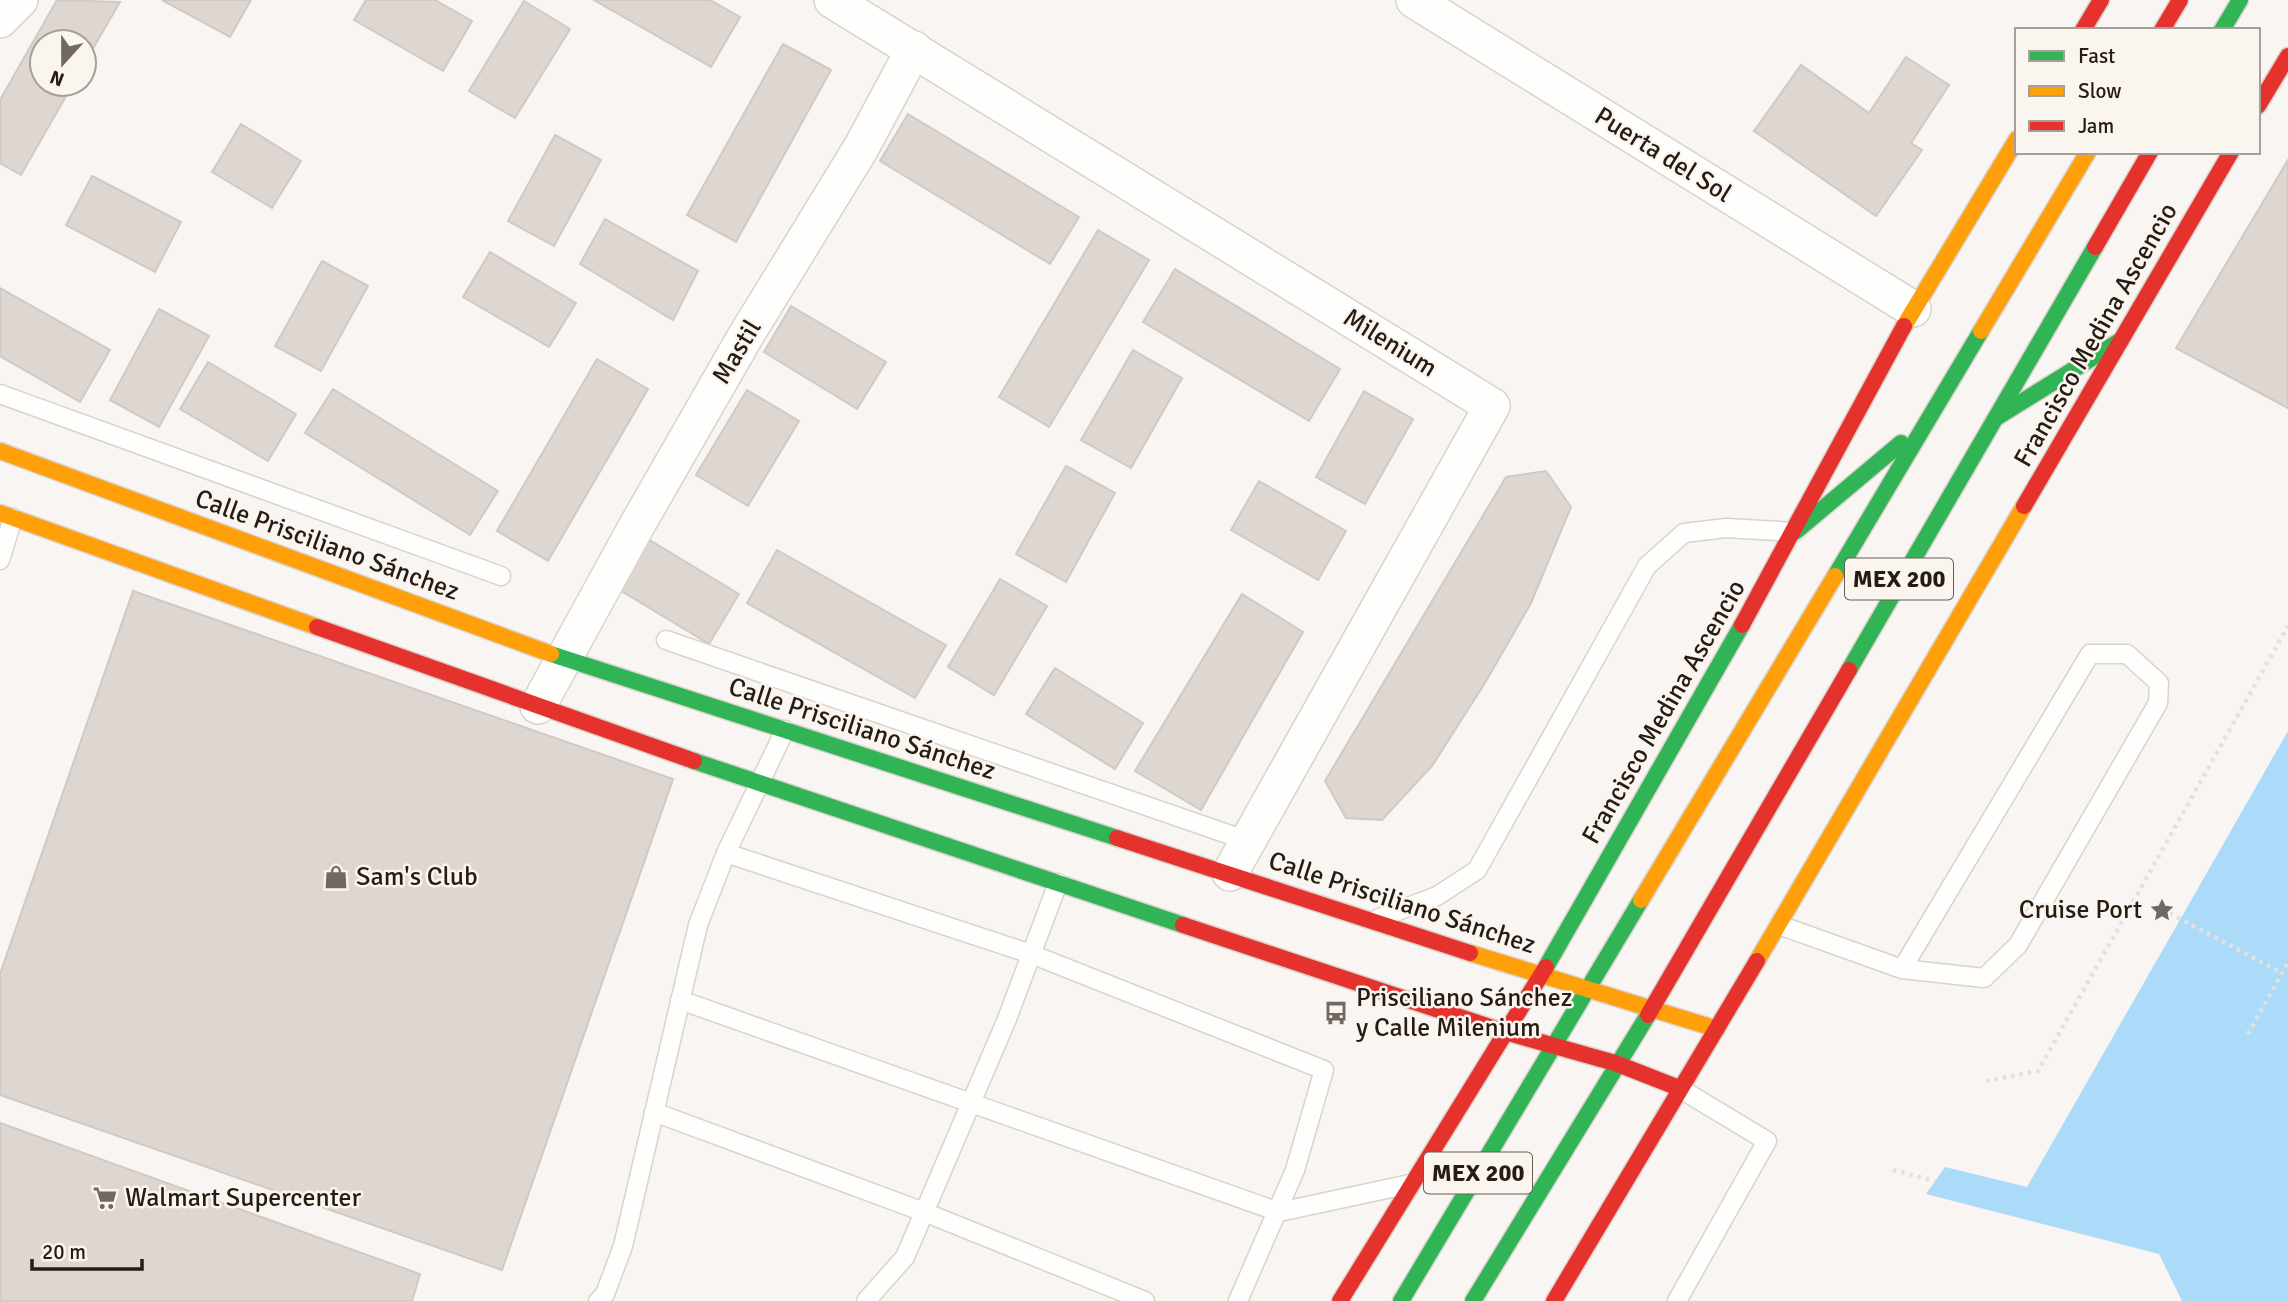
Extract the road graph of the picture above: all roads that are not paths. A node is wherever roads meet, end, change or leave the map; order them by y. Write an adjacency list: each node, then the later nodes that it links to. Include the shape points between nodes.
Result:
1 (20, 0): 7 (street)
2 (832, 0): 11 (street, Milenium)
3 (1409, 0): 18 (street, Puerta del Sol)
4 (2101, 0): 8 (main road)
5 (2180, 0): 9 (main road)
6 (2240, 0): 10 (main road)
7 (0, 20)
8 (2084, 28)
9 (2163, 28)
10 (2223, 28)
11 (914, 49): 29 (street, Mastil, via 861,148 636,527); 33 (street, Milenium, via 1492,406)
12 (2288, 56): 13 (main road)
13 (2260, 103)
14 (2015, 142): 18 (main road, Francisco Medina Ascencio)
15 (2087, 154): 22 (main road, MEX 200)
16 (2149, 154): 21 (main road, Francisco Medina Ascencio / MEX 200)
17 (2230, 154): 19 (main road, Francisco Medina Ascencio)
18 (1913, 309): 25 (main road, Francisco Medina Ascencio)
19 (2121, 340): 21 (main road); 38 (main road, Francisco Medina Ascencio)
20 (0, 394): 27 (lane)
21 (1991, 421): 44 (main road, Francisco Medina Ascencio / MEX 200)
22 (1924, 423): 25 (main road); 42 (main road, MEX 200)
23 (0, 451): 29 (main road, Calle Prisciliano Sánchez)
24 (7, 516): 26 (lane); 30 (main road)
25 (1795, 532): 37 (lane, via 1726,528 1684,533 1647,566 1477,870 1437,896); 41 (main road, Francisco Medina Ascencio)
26 (0, 560)
27 (500, 576)
28 (666, 640): 33 (lane)
29 (565, 659): 30 (street, Mastil); 31 (main road, Calle Prisciliano Sánchez)
30 (538, 706): 32 (main road)
31 (785, 730): 32 (lane); 35 (main road, Calle Prisciliano Sánchez)
32 (757, 785): 34 (lane); 36 (main road)
33 (1248, 841): 35 (street, Milenium)
34 (726, 853): 39 (lane); 43 (lane, via 698,925)
35 (1230, 873): 37 (main road, Calle Prisciliano Sánchez)
36 (1058, 883): 39 (lane); 46 (main road)
37 (1375, 920): 41 (main road, Calle Prisciliano Sánchez)
38 (1779, 925): 40 (lane); 45 (main road, Francisco Medina Ascencio)
39 (1031, 954): 50 (lane); 54 (lane, via 1324,1070 1296,1170)
40 (1902, 969): 40 (lane, via 1984,978 2018,945 2158,703 2159,683 2127,654 2090,654)
41 (1541, 976): 42 (main road, Calle Prisciliano Sánchez); 46 (main road, Francisco Medina Ascencio)
42 (1588, 988): 44 (main road, Calle Prisciliano Sánchez); 47 (main road, MEX 200)
43 (680, 1000): 50 (lane); 51 (lane)
44 (1652, 1008): 45 (main road, Calle Prisciliano Sánchez); 48 (main road, Francisco Medina Ascencio / MEX 200)
45 (1717, 1029): 49 (main road, Francisco Medina Ascencio)
46 (1505, 1032): 47 (main road); 52 (main road, Francisco Medina Ascencio)
47 (1554, 1044): 48 (main road); 60 (main road, MEX 200)
48 (1615, 1063): 49 (main road); 61 (main road, Francisco Medina Ascencio / MEX 200)
49 (1679, 1087): 62 (main road, Francisco Medina Ascencio); 63 (lane, via 1767,1141)
50 (971, 1103): 53 (lane); 54 (lane)
51 (654, 1112): 53 (lane); 55 (lane, via 623,1247)
52 (1413, 1184): 54 (lane); 59 (main road, Francisco Medina Ascencio)
53 (924, 1212): 56 (lane, via 905,1257); 57 (lane)
54 (1279, 1212): 58 (lane)
55 (598, 1301)
56 (866, 1301)
57 (1145, 1301)
58 (1238, 1301)
59 (1340, 1301)
60 (1401, 1301)
61 (1473, 1301)
62 (1554, 1301)
63 (1677, 1301)

